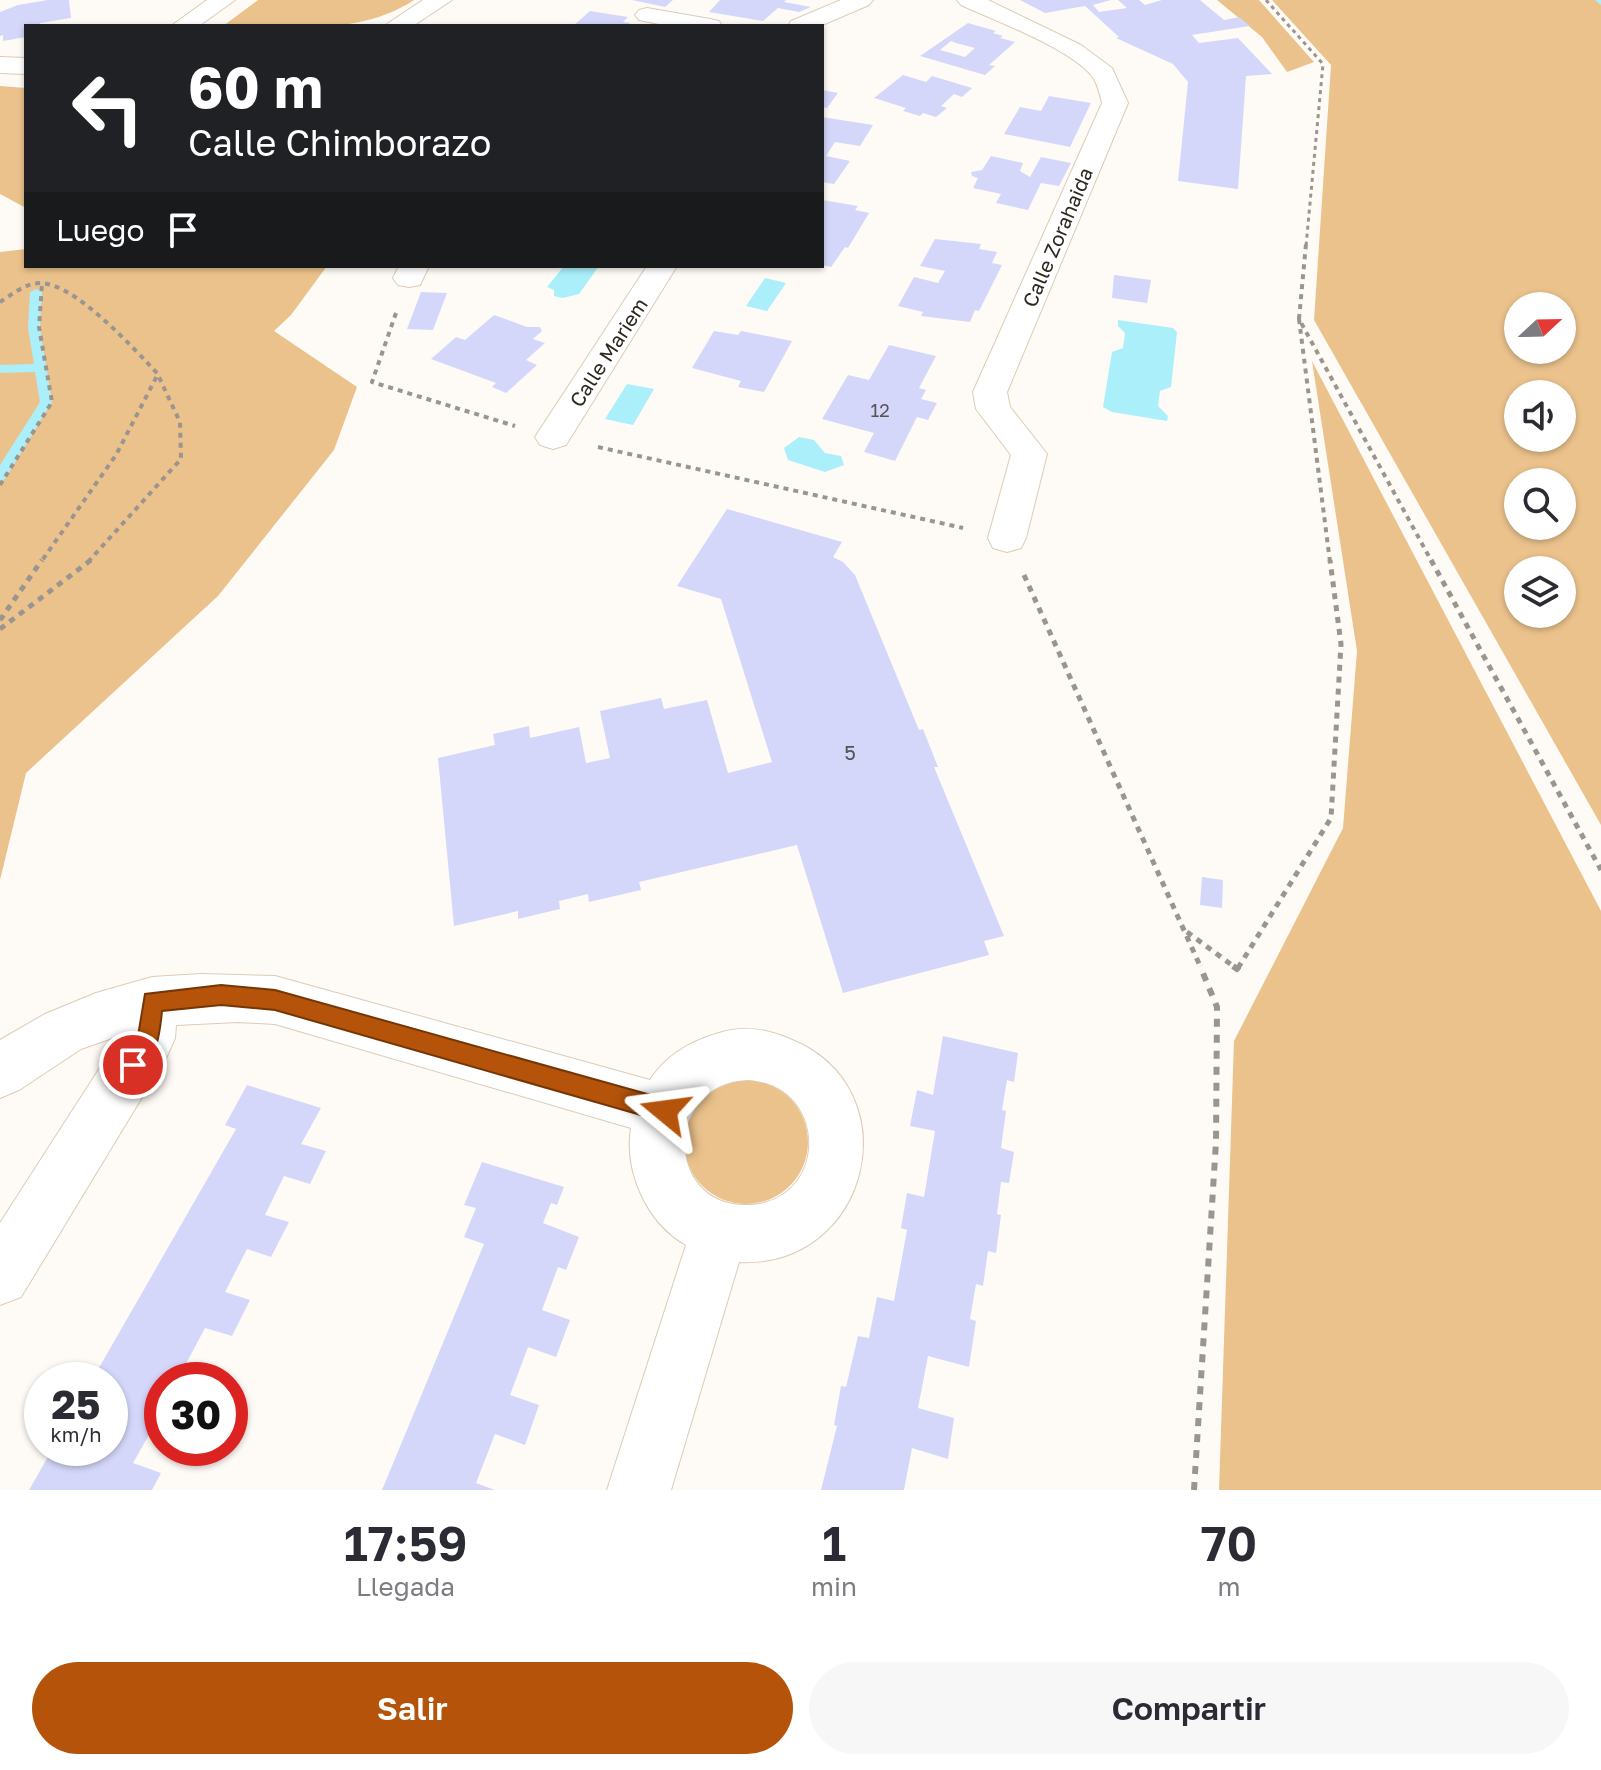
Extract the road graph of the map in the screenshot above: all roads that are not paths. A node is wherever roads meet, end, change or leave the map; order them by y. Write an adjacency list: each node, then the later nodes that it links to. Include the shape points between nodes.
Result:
1 (223, 0): 6 (street)
2 (440, 0): 7 (street)
3 (861, 0): 9 (street)
4 (969, 0): 14 (street, Calle Zorahaida, via 1100,70 1115,103 990,392 993,409 1029,454)
5 (647, 15): 8 (street)
6 (186, 24)
7 (399, 24)
8 (699, 24)
9 (805, 24)
10 (0, 65): 11 (street)
11 (24, 66)
12 (661, 268): 13 (street, Calle Mariem)
13 (553, 437)
14 (1007, 538)
15 (152, 1001): 16 (street, via 78,1025); 17 (street, via 221,995 275,1000); 19 (street, via 149,1038)
16 (0, 1072)
17 (665, 1111): 18 (street, via 658,1139 660,1169 672,1196 693,1218); 18 (street, via 680,1085 702,1066 729,1055 785,1059 809,1075 826,1098 836,1127 836,1157 826,1187 807,1212 781,1229 750,1236)
18 (719, 1233): 20 (street)
19 (0, 1276)
20 (639, 1490)

